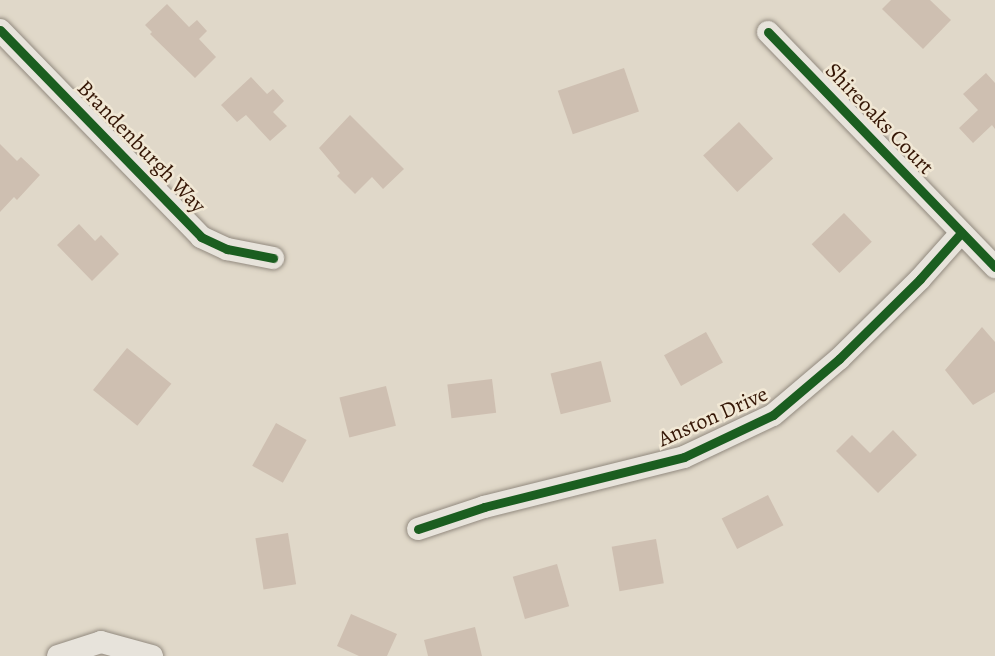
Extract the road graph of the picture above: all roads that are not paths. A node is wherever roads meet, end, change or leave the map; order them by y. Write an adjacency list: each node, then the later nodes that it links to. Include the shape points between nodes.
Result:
1 (0, 30): 4 (street, Brandenburgh Way, via 201,237 227,249)
2 (768, 32): 3 (street, Shireoaks Court)
3 (961, 233): 5 (street, Shireoaks Court); 6 (street, Anston Drive, via 839,360 773,416 684,457 484,507)
4 (273, 258)
5 (995, 267)
6 (418, 529)
7 (58, 656): 8 (street, via 101,642)
8 (152, 656)

